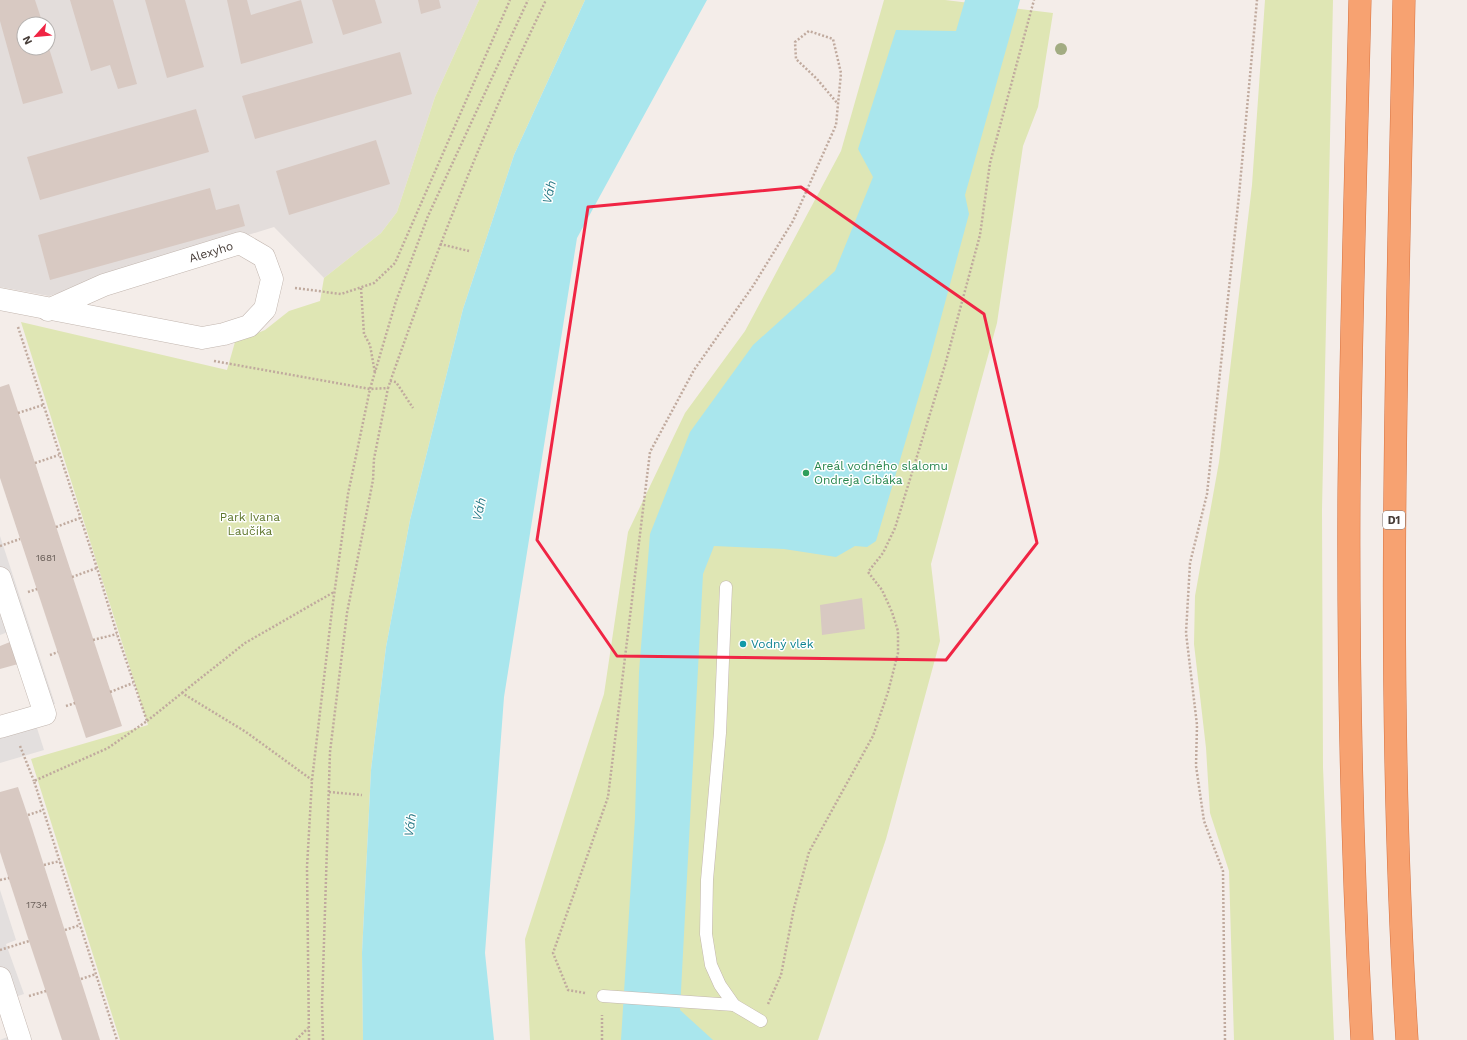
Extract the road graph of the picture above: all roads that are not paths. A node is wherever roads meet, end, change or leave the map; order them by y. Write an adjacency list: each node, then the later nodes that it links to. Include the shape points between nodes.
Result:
1 (1360, 0): 13 (highway, via 1349,491 1356,928)
2 (1404, 0): 14 (highway, D1, via 1394,492 1400,908)
3 (2, 300): 4 (street, Alexyho)
4 (48, 310): 4 (street, Alexyho, via 202,338 249,326 265,309 272,279 264,257 240,243 104,285)
5 (0, 578): 7 (street, via 45,714)
6 (726, 587): 10 (lane, via 720,733 706,920 711,965 720,985)
7 (5, 725)
8 (1, 986): 12 (street)
9 (603, 996): 10 (lane)
10 (734, 1005): 11 (lane)
11 (760, 1021)
12 (20, 1040)
13 (1362, 1040)
14 (1408, 1040)

